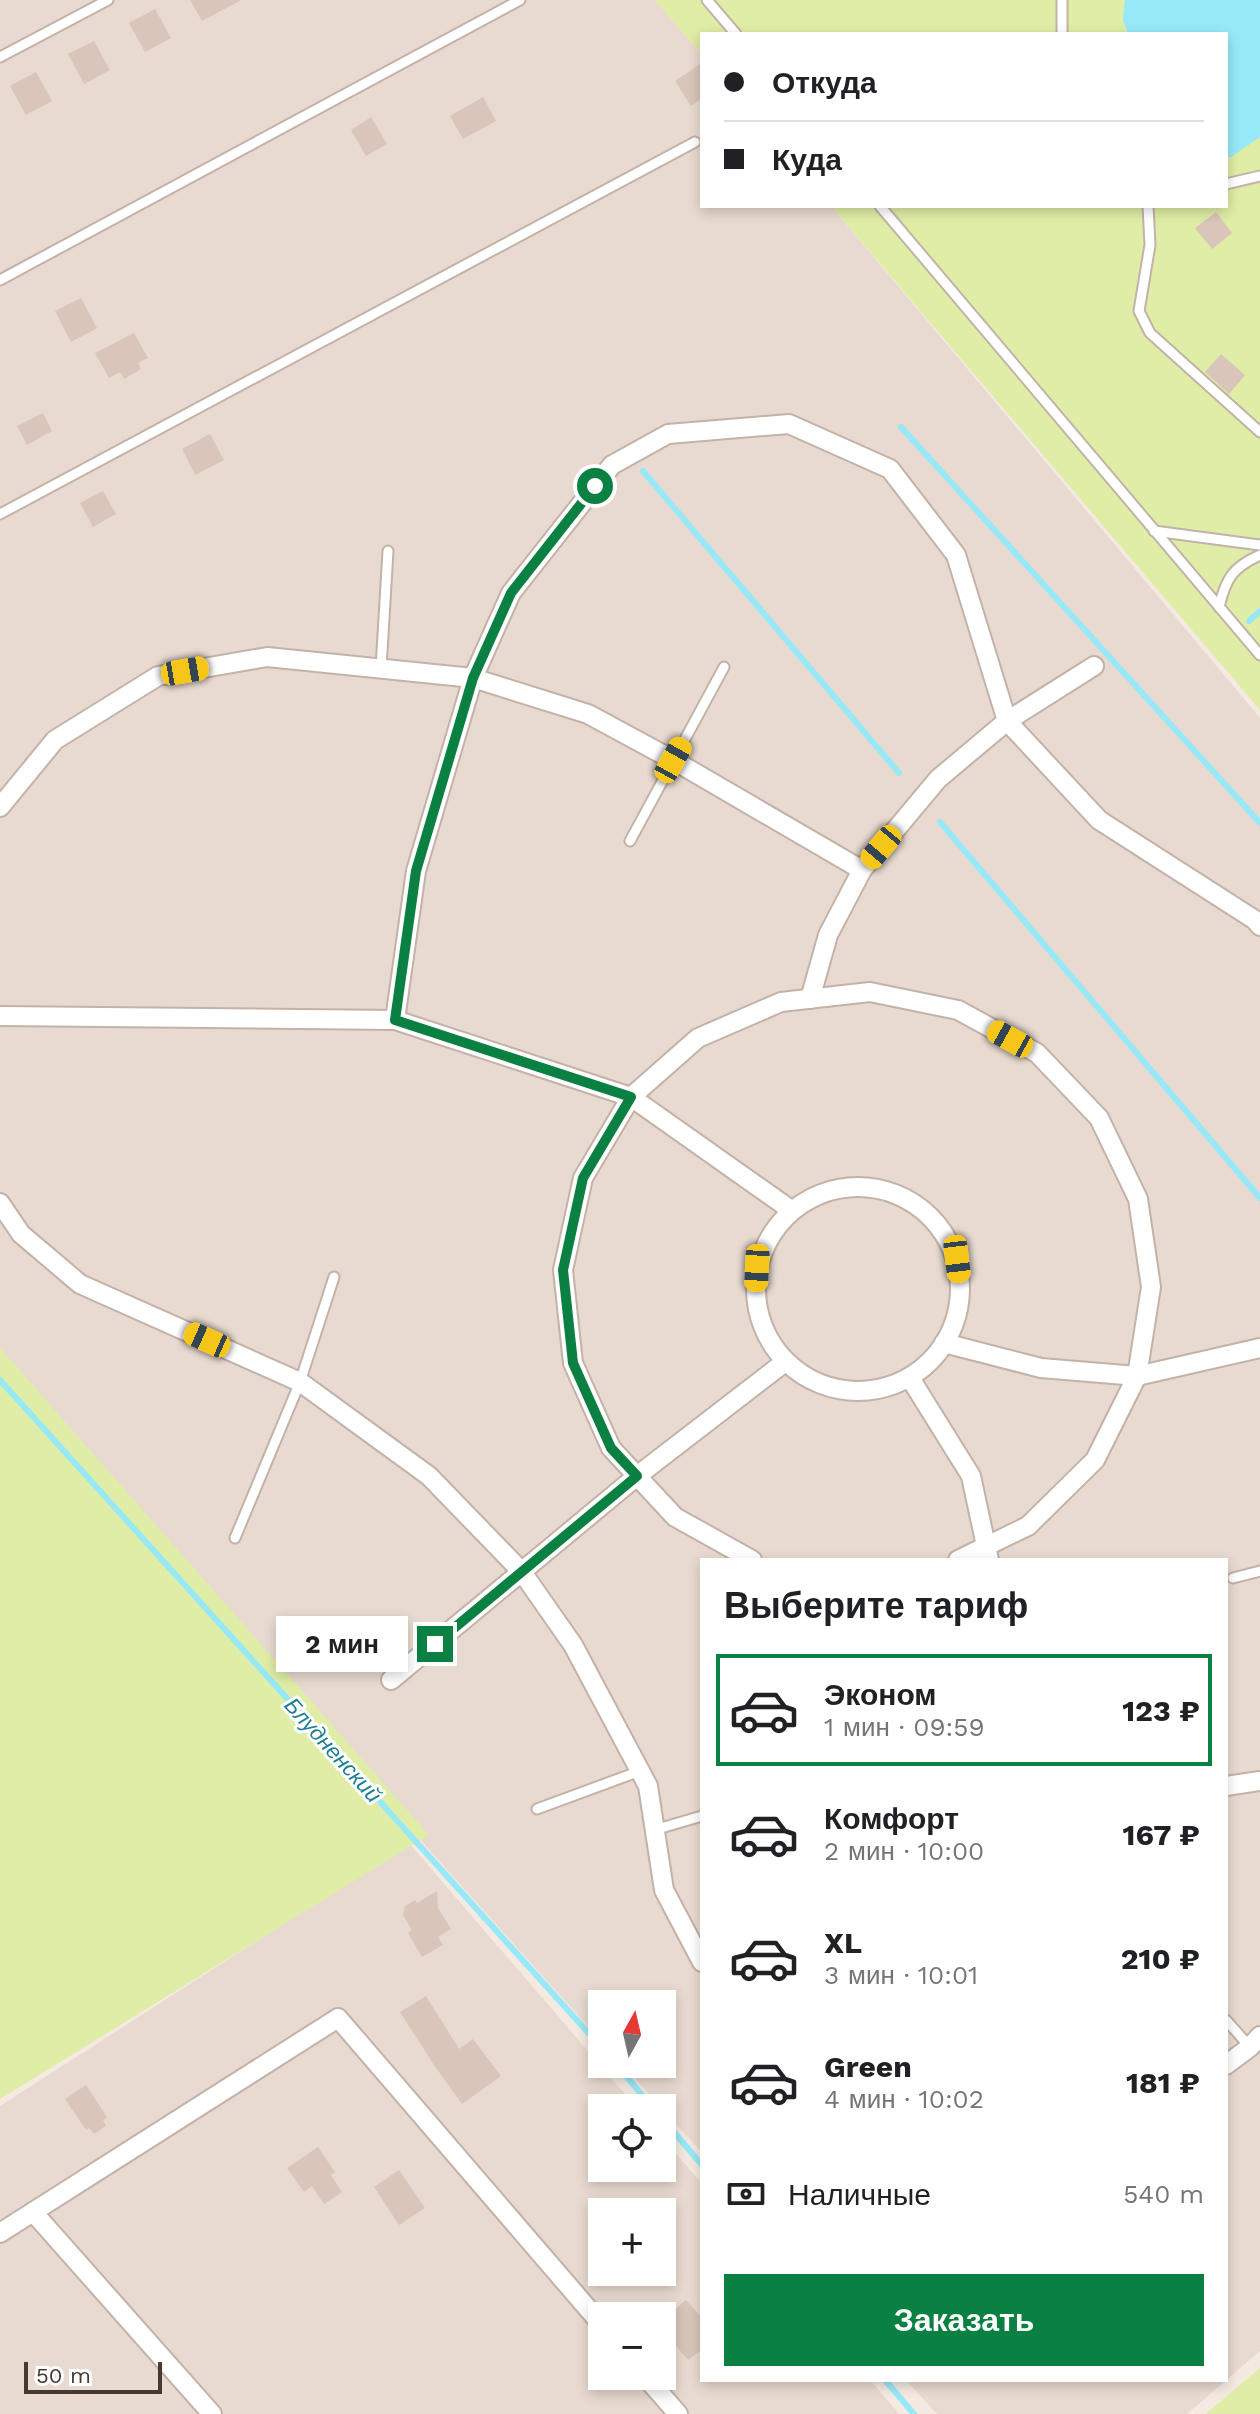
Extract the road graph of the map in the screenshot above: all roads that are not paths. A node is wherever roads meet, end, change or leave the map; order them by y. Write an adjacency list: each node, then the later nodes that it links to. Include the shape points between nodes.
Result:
1 (108, 0): 7 (lane)
2 (520, 0): 13 (lane)
3 (707, 0): 5 (lane)
4 (1062, 0): 6 (lane)
5 (734, 32)
6 (1062, 32)
7 (0, 57)
8 (695, 142): 15 (lane)
9 (1260, 176): 10 (lane)
10 (1228, 184)
11 (882, 208): 16 (lane)
12 (1148, 208): 14 (lane, via 1150,245 1139,311 1150,333)
13 (0, 280)
14 (1260, 432)
15 (0, 514)
16 (1154, 531): 17 (lane); 20 (lane)
17 (1260, 545)
18 (388, 551): 24 (lane)
19 (1260, 555): 20 (lane, via 1237,565)
20 (1219, 607): 21 (lane)
21 (1260, 655)
22 (1094, 666): 26 (street)
23 (724, 667): 27 (lane)
24 (381, 668): 25 (street); 28 (street, via 267,657 158,676 55,740)
25 (473, 678): 26 (street, via 511,593 612,465 668,434 789,424 890,469 956,555); 27 (street, via 588,714); 34 (street, via 416,871)
26 (1007, 721): 30 (street, via 938,779); 31 (street, via 1099,820)
27 (673, 760): 29 (lane); 30 (street)
28 (0, 807)
29 (630, 841)
30 (862, 870): 32 (street, via 828,935)
31 (1260, 926)
32 (810, 999): 35 (street, via 781,1002 698,1038); 42 (street, via 870,992 958,1010 1037,1053 1099,1118 1138,1199 1151,1287)
33 (0, 1016): 34 (street)
34 (395, 1020): 35 (street)
35 (631, 1097): 37 (street); 45 (street, via 583,1178 563,1270 573,1363 611,1448)
36 (0, 1203): 44 (street, via 21,1234 80,1284)
37 (791, 1210): 39 (street, via 820,1192 853,1185 887,1190 918,1205 942,1229 957,1259 961,1293); 41 (street, via 769,1236 757,1268 755,1301 765,1334)
38 (334, 1277): 44 (lane)
39 (944, 1343): 42 (street, via 1041,1368); 43 (street, via 937,1356)
40 (1258, 1354): 42 (street)
41 (785, 1362): 43 (street, via 812,1381 845,1391 879,1390); 45 (street)
42 (1137, 1376): 47 (street, via 1095,1460 1028,1526)
43 (910, 1378): 47 (street, via 971,1476)
44 (300, 1382): 46 (lane); 51 (street, via 429,1476)
45 (637, 1476): 48 (street, via 675,1517); 51 (street)
46 (235, 1538)
47 (988, 1553): 49 (street)
48 (748, 1558)
49 (967, 1558)
50 (1260, 1571): 52 (lane)
51 (522, 1572): 53 (street); 54 (street, via 573,1645)
52 (1233, 1578)
53 (391, 1680)
54 (640, 1771): 57 (lane); 59 (street, via 648,1786)
55 (1260, 1781): 56 (street)
56 (1228, 1786)
57 (537, 1809)
58 (700, 1817): 59 (lane)
59 (654, 1830): 60 (street, via 664,1890)
60 (700, 1958)
61 (1228, 2022): 62 (lane)
62 (1255, 2042): 63 (street)
63 (1228, 2063)
64 (33, 2212): 65 (street); 66 (street, via 338,2018); 68 (street)
65 (0, 2233)
66 (588, 2309)
67 (657, 2390): 69 (street)
68 (212, 2414)
69 (678, 2414)

